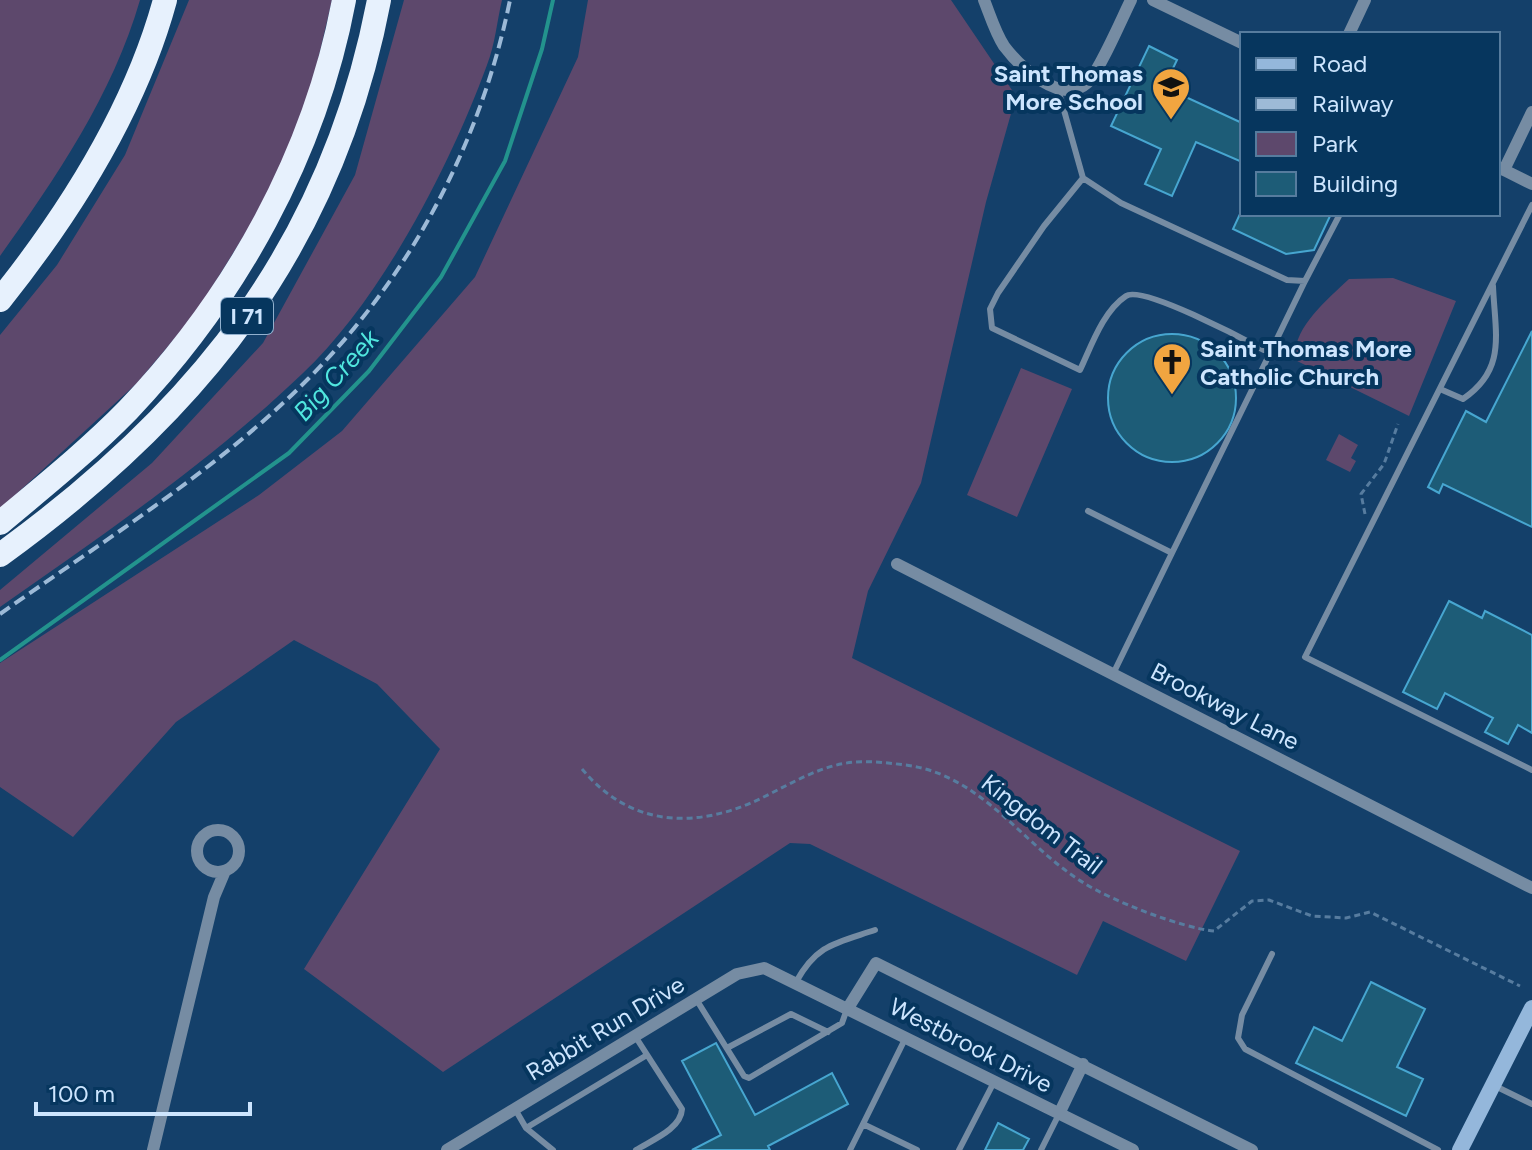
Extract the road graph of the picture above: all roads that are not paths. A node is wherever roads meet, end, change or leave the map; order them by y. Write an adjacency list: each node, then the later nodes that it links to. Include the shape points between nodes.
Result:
1 (165, 0): 19 (highway, via 105,144 55,226)
2 (344, 0): 23 (highway, via 305,136 238,268 190,337 127,411)
3 (379, 0): 25 (highway, I 71, via 353,101 326,173 253,308 154,429 85,491)
4 (984, 0): 10 (street, via 1003,44 1020,65)
5 (1131, 0): 10 (street, via 1087,82 1071,90)
6 (1153, 0): 9 (street)
7 (1365, 0): 8 (street)
8 (1350, 32)
9 (1240, 42)
10 (1058, 89): 13 (lane)
11 (1532, 112): 12 (street)
12 (1501, 169): 14 (street)
13 (1083, 178): 17 (lane, via 1121,203 1287,280); 20 (lane, via 998,293 990,309 992,328 1080,370 1102,325 1125,296 1134,293)
14 (1532, 184)
15 (1532, 205): 18 (lane)
16 (1339, 216): 17 (lane)
17 (1305, 281): 20 (lane)
18 (1493, 282): 21 (lane); 21 (lane, via 1496,361 1481,386 1463,399)
19 (0, 300)
20 (1272, 349): 24 (lane)
21 (1440, 389): 28 (lane, via 1305,657)
22 (1088, 511): 24 (lane)
23 (0, 523)
24 (1172, 553): 27 (lane)
25 (0, 555)
26 (897, 564): 27 (street, Brookway Lane)
27 (1113, 674): 30 (street, Brookway Lane)
28 (1532, 770)
29 (225, 871): 50 (street, via 214,897)
30 (1532, 888)
31 (875, 930): 33 (lane, via 821,948)
32 (1272, 954): 60 (lane, via 1238,1029 1245,1049)
33 (793, 980): 34 (street, Rabbit Run Drive, via 764,968 737,974); 35 (street, Westbrook Drive)
34 (696, 999): 38 (street, Rabbit Run Drive); 40 (lane)
35 (848, 1008): 37 (lane, via 842,1023); 39 (street, Westbrook Drive); 42 (street, via 876,963)
36 (1531, 1014): 44 (main road)
37 (828, 1032): 40 (lane, via 785,1015); 40 (lane, via 754,1078 744,1076)
38 (635, 1036): 41 (lane); 46 (street, Rabbit Run Drive)
39 (906, 1037): 43 (street, Westbrook Drive); 48 (lane)
40 (727, 1048)
41 (647, 1055): 49 (lane); 53 (lane, via 682,1109 681,1118)
42 (1083, 1064): 47 (street); 59 (street)
43 (995, 1081): 47 (street, Westbrook Drive); 56 (lane)
44 (1493, 1085): 45 (lane); 61 (main road)
45 (1532, 1104)
46 (515, 1109): 49 (lane); 51 (street, Rabbit Run Drive)
47 (1059, 1114): 57 (lane); 58 (street, Westbrook Drive)
48 (863, 1124): 54 (lane); 55 (lane)
49 (526, 1128): 52 (lane)
50 (153, 1150)
51 (447, 1150)
52 (553, 1150)
53 (636, 1150)
54 (850, 1150)
55 (917, 1150)
56 (959, 1150)
57 (1041, 1150)
58 (1133, 1150)
59 (1252, 1150)
60 (1438, 1150)
61 (1460, 1150)

